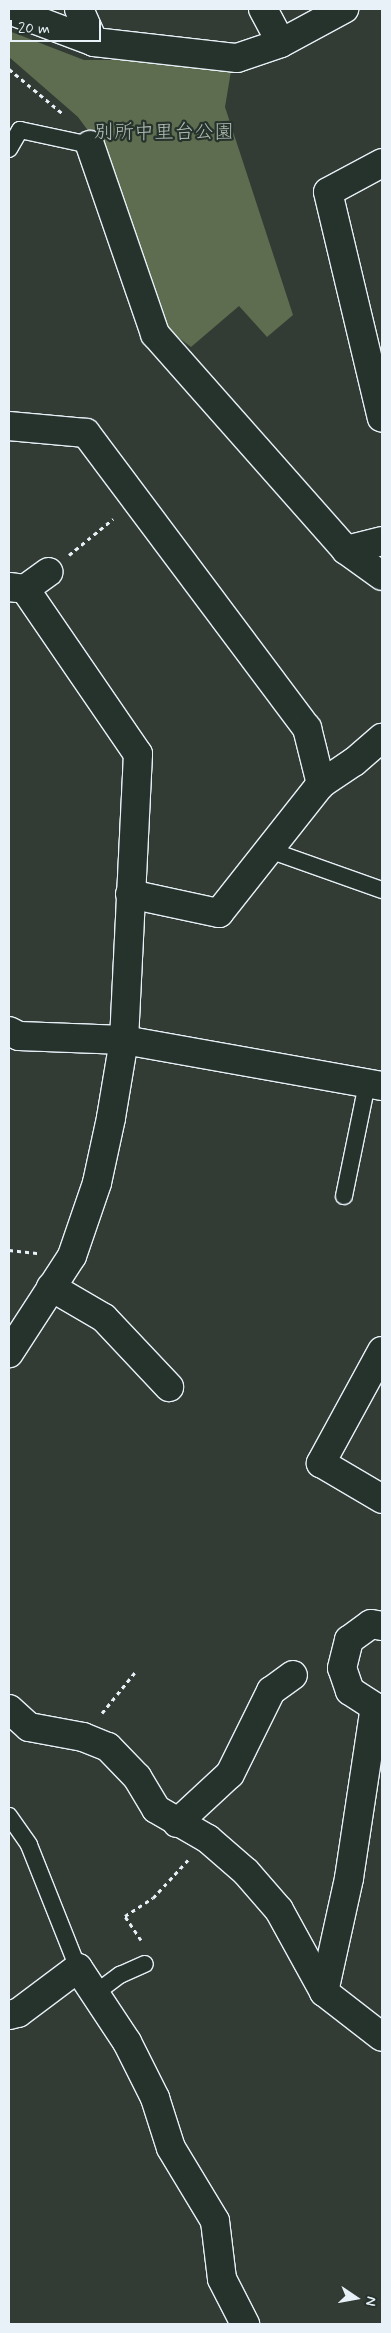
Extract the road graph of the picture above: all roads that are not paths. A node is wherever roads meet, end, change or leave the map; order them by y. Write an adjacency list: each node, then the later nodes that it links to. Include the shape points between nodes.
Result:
1 (79, 9): 5 (street)
2 (263, 9): 6 (street)
3 (344, 9): 6 (street)
4 (9, 10): 5 (street)
5 (94, 42): 6 (street, via 237,58)
6 (282, 43)
7 (90, 145): 8 (lane, via 20,130); 13 (street, via 154,334)
8 (9, 149)
9 (382, 164): 10 (street, via 328,192)
10 (382, 418)
11 (9, 426): 18 (street, via 86,433 307,728)
12 (382, 541): 13 (street)
13 (346, 550): 15 (street)
14 (48, 572): 16 (street)
15 (382, 576)
16 (17, 588): 21 (street, via 138,754)
17 (382, 738): 18 (street)
18 (321, 784): 19 (street)
19 (269, 850): 20 (lane); 21 (street, via 219,913)
20 (382, 890)
21 (130, 894): 23 (street)
22 (9, 1031): 23 (street, via 19,1036)
23 (124, 1040): 24 (street); 26 (street, via 111,1118 84,1226 72,1256)
24 (375, 1085): 25 (lane)
25 (344, 1196)
26 (51, 1287): 28 (street); 29 (street, via 104,1318)
27 (382, 1351): 30 (street, via 321,1463)
28 (9, 1353)
29 (170, 1386)
30 (382, 1499)
31 (382, 1626): 38 (street, via 371,1624 349,1640 342,1668 350,1690 375,1707 347,1887)
32 (293, 1675): 35 (street, via 271,1691 230,1774)
33 (9, 1709): 35 (street, via 29,1727 83,1737 108,1747 137,1777 156,1809)
34 (9, 1816): 37 (lane, via 29,1845)
35 (177, 1823): 38 (street, via 208,1839 246,1872 279,1910)
36 (145, 1964): 39 (lane, via 120,1975)
37 (78, 1968): 39 (street); 40 (street, via 18,2013)
38 (324, 1992): 41 (street)
39 (93, 1995): 42 (street, via 127,2042 156,2098 171,2148 215,2221 222,2279)
40 (9, 2015)
41 (382, 2037)
42 (245, 2324)

